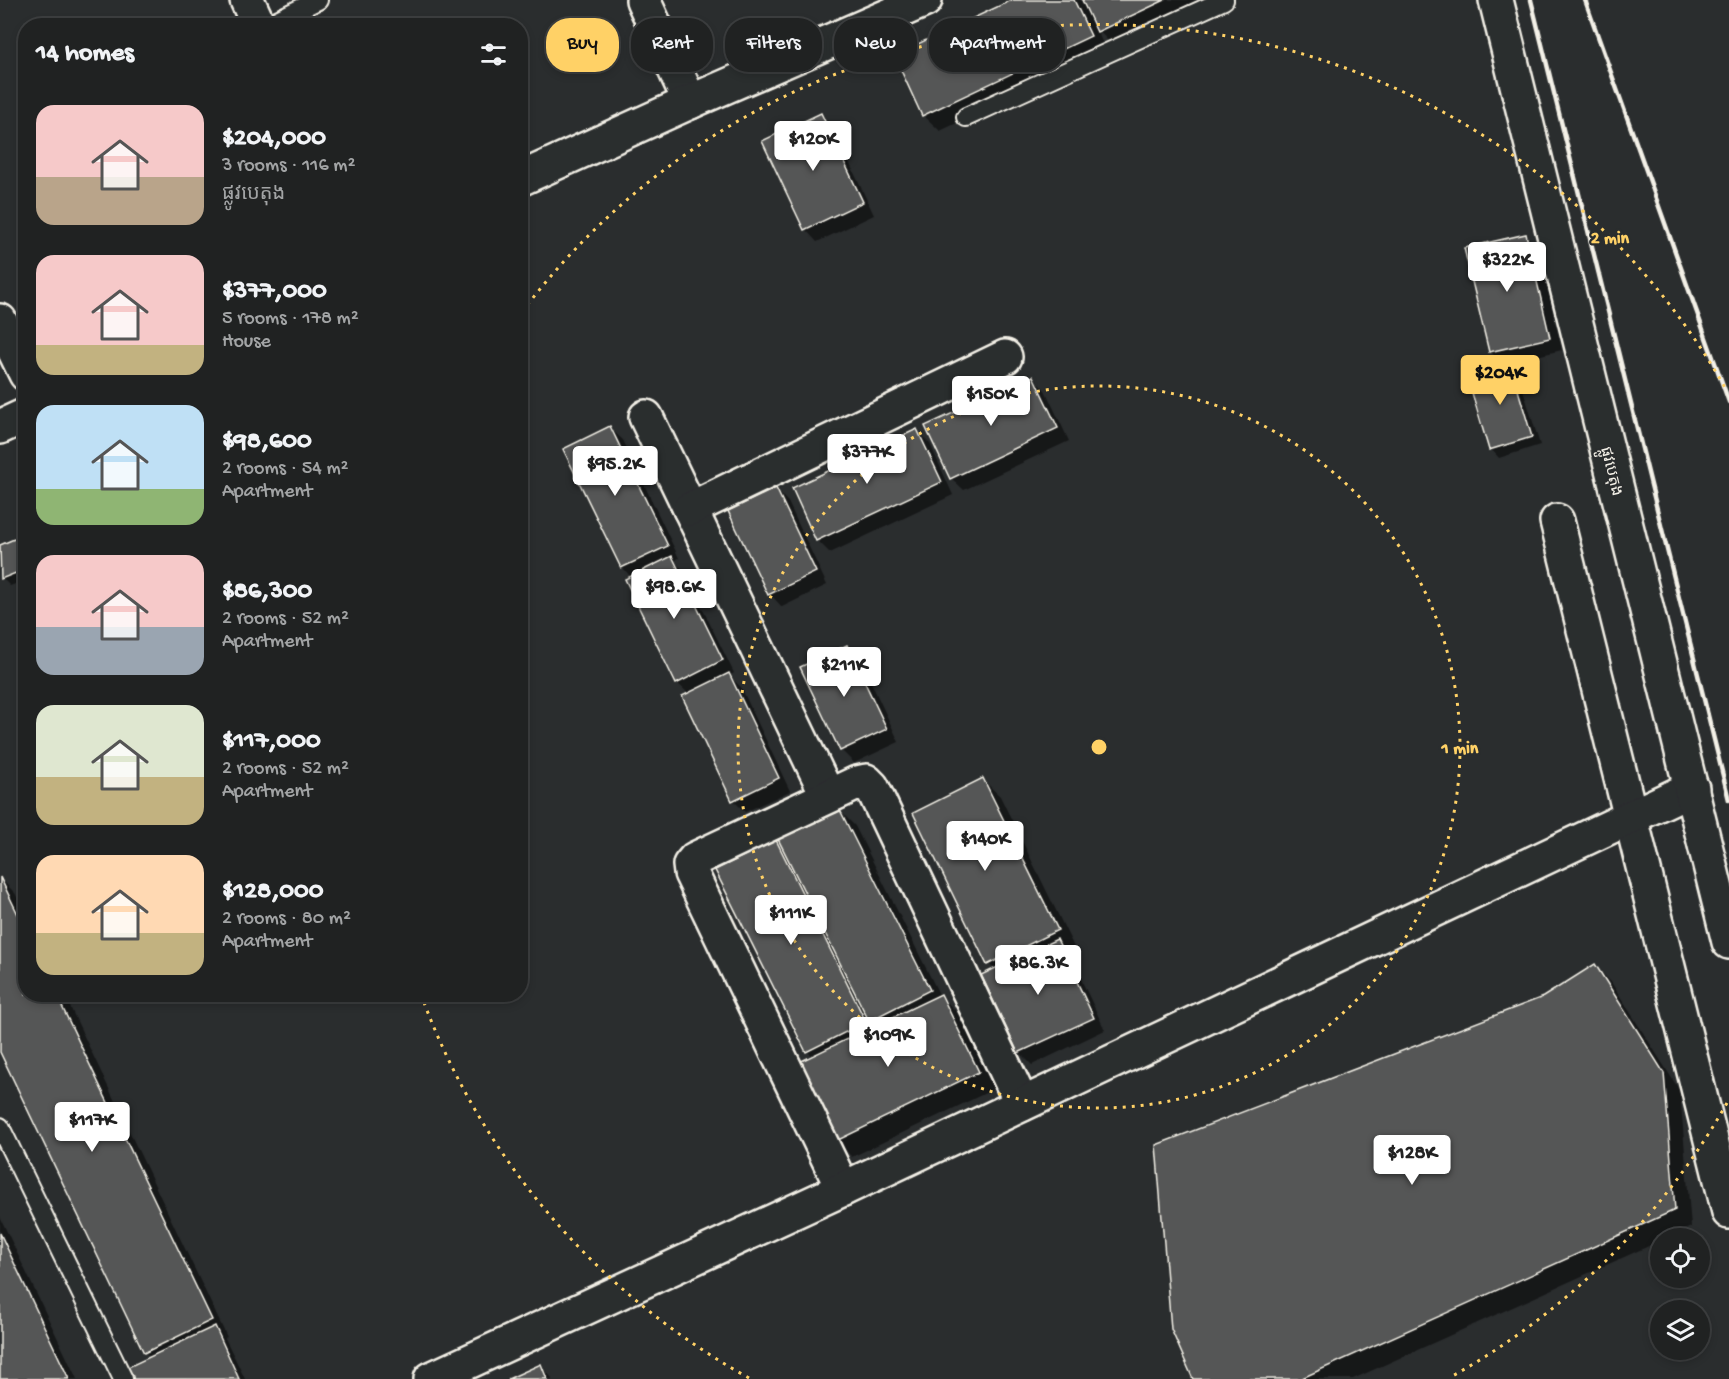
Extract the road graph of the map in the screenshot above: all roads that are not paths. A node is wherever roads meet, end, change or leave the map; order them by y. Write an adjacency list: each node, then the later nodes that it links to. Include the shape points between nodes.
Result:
1 (246, 0): 7 (street)
2 (318, 0): 8 (lane)
3 (643, 0): 9 (street)
4 (925, 0): 9 (street)
5 (1224, 0): 10 (lane)
6 (1496, 0): 20 (street, ផ្លូវបេតុង)
7 (255, 18)
8 (281, 18)
9 (690, 102): 11 (street)
10 (966, 117)
11 (528, 175)
12 (0, 321): 14 (street)
13 (1005, 357): 18 (street)
14 (18, 358)
15 (646, 417): 18 (street)
16 (18, 418): 17 (street)
17 (0, 428)
18 (690, 509): 21 (street)
19 (1557, 521): 22 (street)
20 (1692, 788): 22 (street); 23 (street, ផ្លូវបេតុង)
21 (828, 796): 24 (street, via 866,781 872,787); 26 (street, via 690,865)
22 (1631, 818): 24 (street); 27 (street)
23 (1729, 942)
24 (1022, 1104): 26 (street)
25 (0, 1127): 28 (lane)
26 (843, 1189): 29 (street)
27 (1729, 1212)
28 (123, 1379)
29 (431, 1379)

